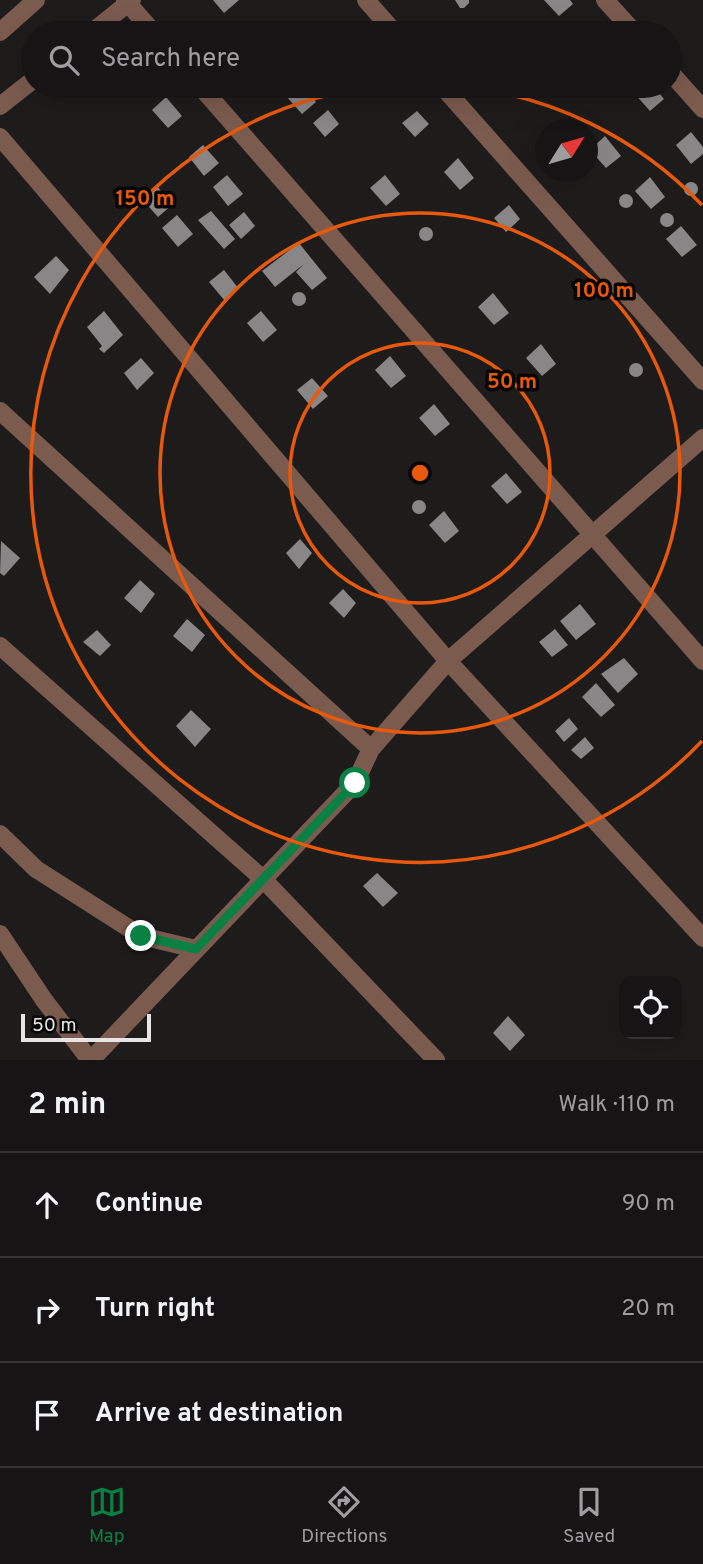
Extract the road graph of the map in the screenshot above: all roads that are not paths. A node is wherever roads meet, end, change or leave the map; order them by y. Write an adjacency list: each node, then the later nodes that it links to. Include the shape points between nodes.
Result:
1 (36, 0): 9 (street)
2 (366, 0): 7 (street)
3 (605, 0): 8 (street)
4 (128, 1): 5 (street); 6 (street)
5 (105, 21)
6 (144, 21)
7 (384, 21)
8 (624, 21)
9 (0, 33)
10 (682, 85): 15 (street)
11 (21, 89): 14 (street)
12 (210, 98): 20 (street)
13 (453, 98): 17 (street)
14 (0, 106)
15 (703, 109)
16 (0, 138): 22 (street)
17 (703, 381)
18 (0, 411): 24 (street)
19 (703, 438): 20 (street)
20 (592, 534): 22 (street); 23 (street)
21 (0, 646): 26 (street)
22 (448, 661): 24 (street); 28 (street)
23 (703, 662)
24 (371, 749): 26 (street, via 355,783)
25 (0, 834): 29 (street, via 36,869 141,936)
26 (263, 879): 29 (street); 31 (street)
27 (0, 934): 30 (street)
28 (703, 938)
29 (196, 949): 30 (street)
30 (90, 1060)
31 (436, 1060)

